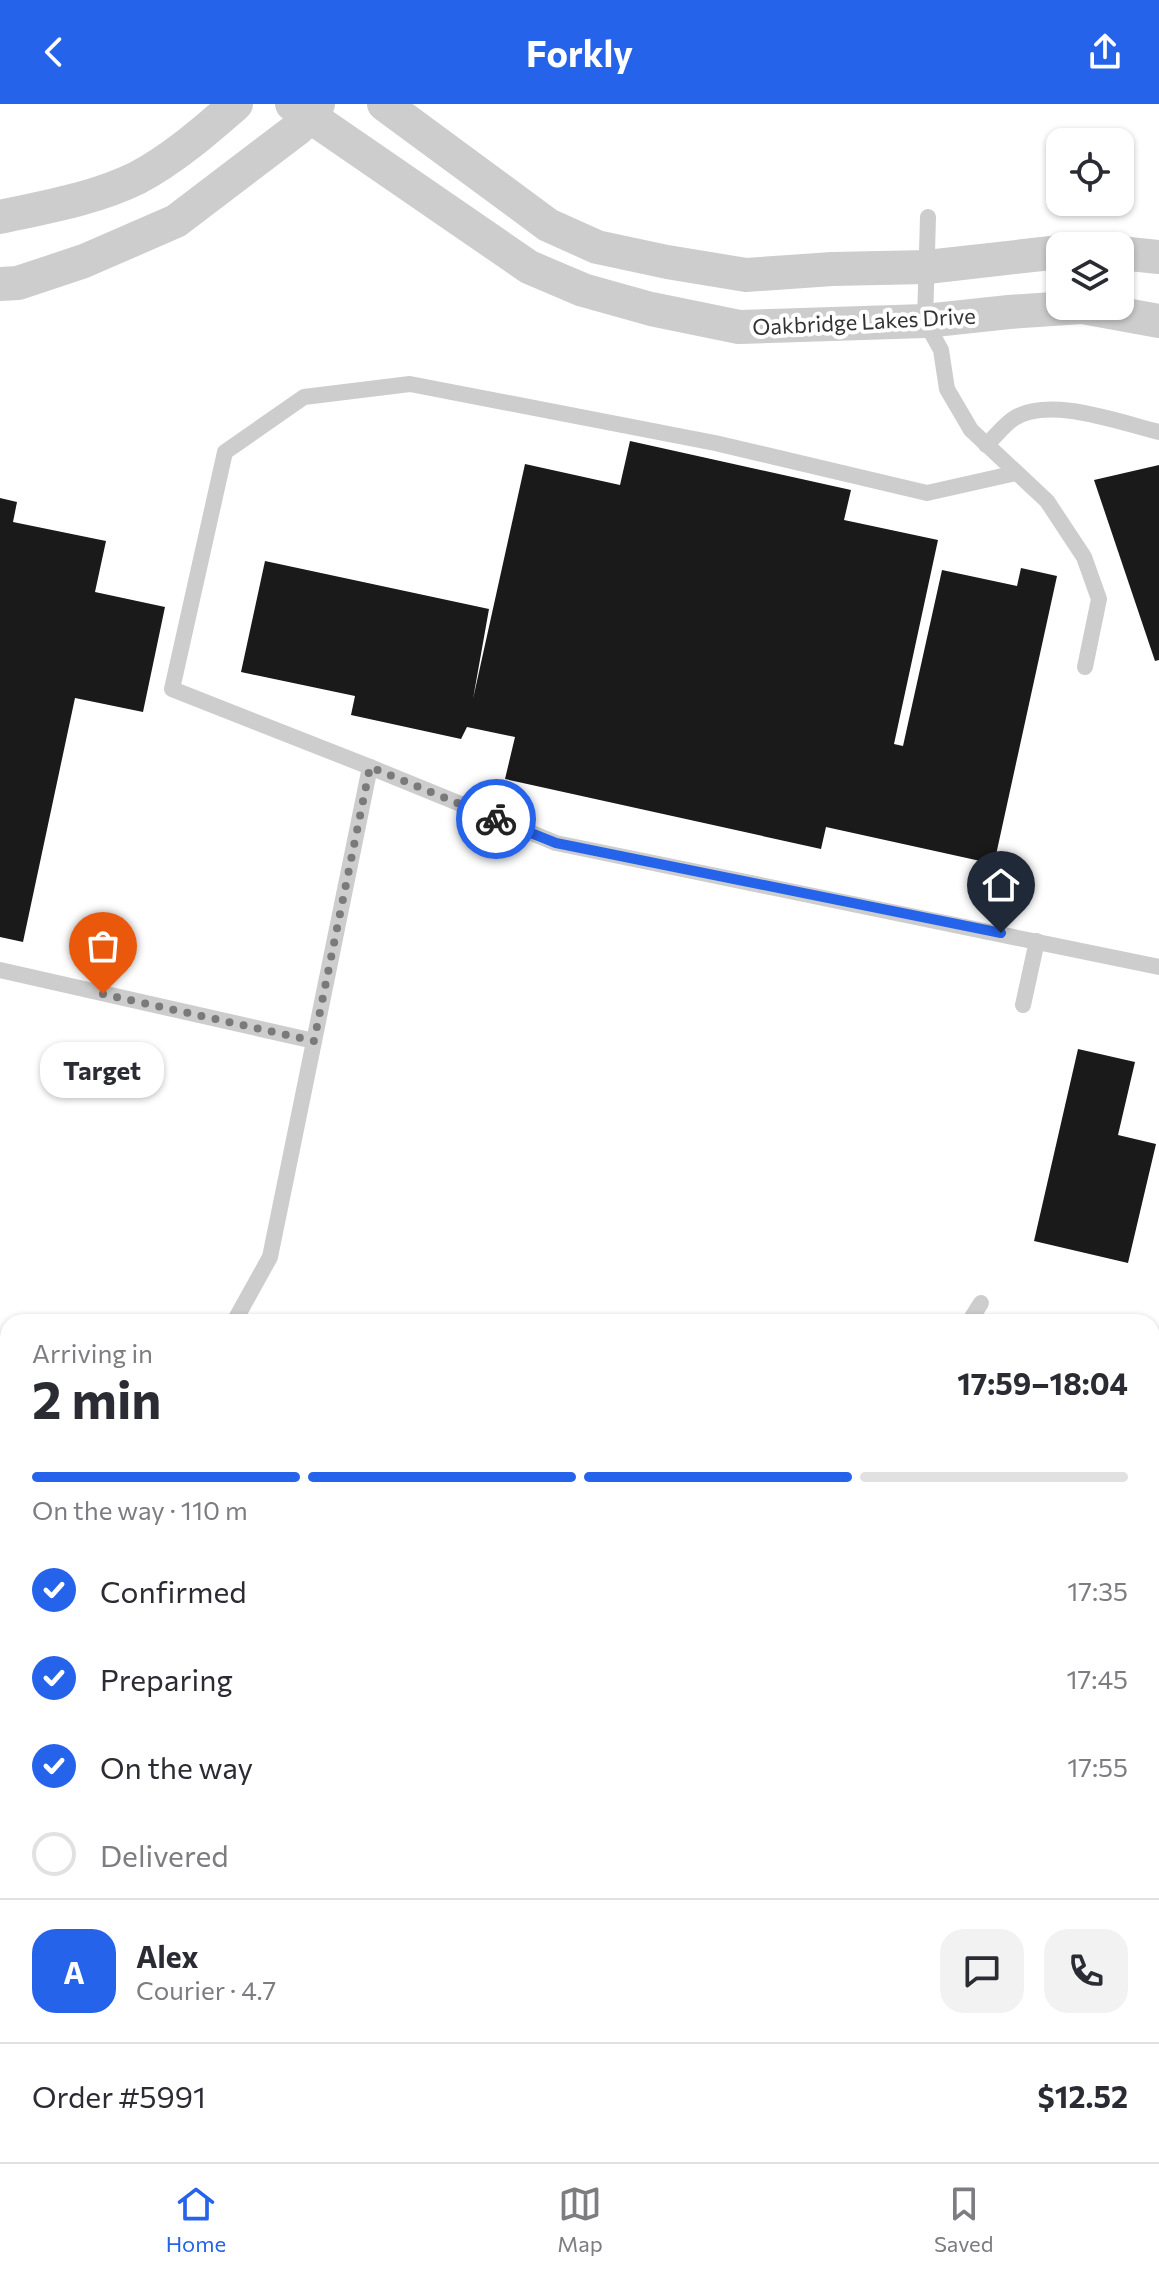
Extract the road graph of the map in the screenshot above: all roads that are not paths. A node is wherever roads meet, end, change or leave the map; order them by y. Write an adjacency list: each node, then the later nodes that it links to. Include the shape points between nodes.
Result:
1 (236, 104): 4 (street, via 193,141 136,178 69,202)
2 (384, 104): 9 (street, via 536,217 597,247 746,275)
3 (306, 108): 10 (street, via 176,221 84,261); 11 (street, Oakbridge Lakes Drive, via 529,267 583,290 739,327)
4 (0, 217)
5 (928, 217): 9 (lane)
6 (1046, 254): 9 (street)
7 (1134, 254): 8 (street)
8 (1159, 257)
9 (927, 267): 11 (lane)
10 (0, 284)
11 (925, 321): 12 (street, Oakbridge Lakes Drive, via 1082,307); 14 (lane, via 941,350 947,389)
12 (1159, 321)
13 (1159, 432): 14 (lane, via 1064,410 1038,410 1014,418)
14 (986, 445): 15 (lane)
15 (1016, 473): 16 (lane, via 1047,501 1084,557 1099,599); 17 (lane, via 927,493 715,443 410,384 304,397 225,452 172,689)
16 (1085, 667)
17 (370, 767): 18 (lane, via 556,843); 22 (lane)
18 (1037, 941): 19 (lane); 21 (lane)
19 (1159, 967)
20 (0, 970): 22 (lane)
21 (1023, 1005)
22 (314, 1041): 24 (lane, via 270,1257)
23 (981, 1303): 25 (lane)
24 (238, 1314)
25 (974, 1314)

